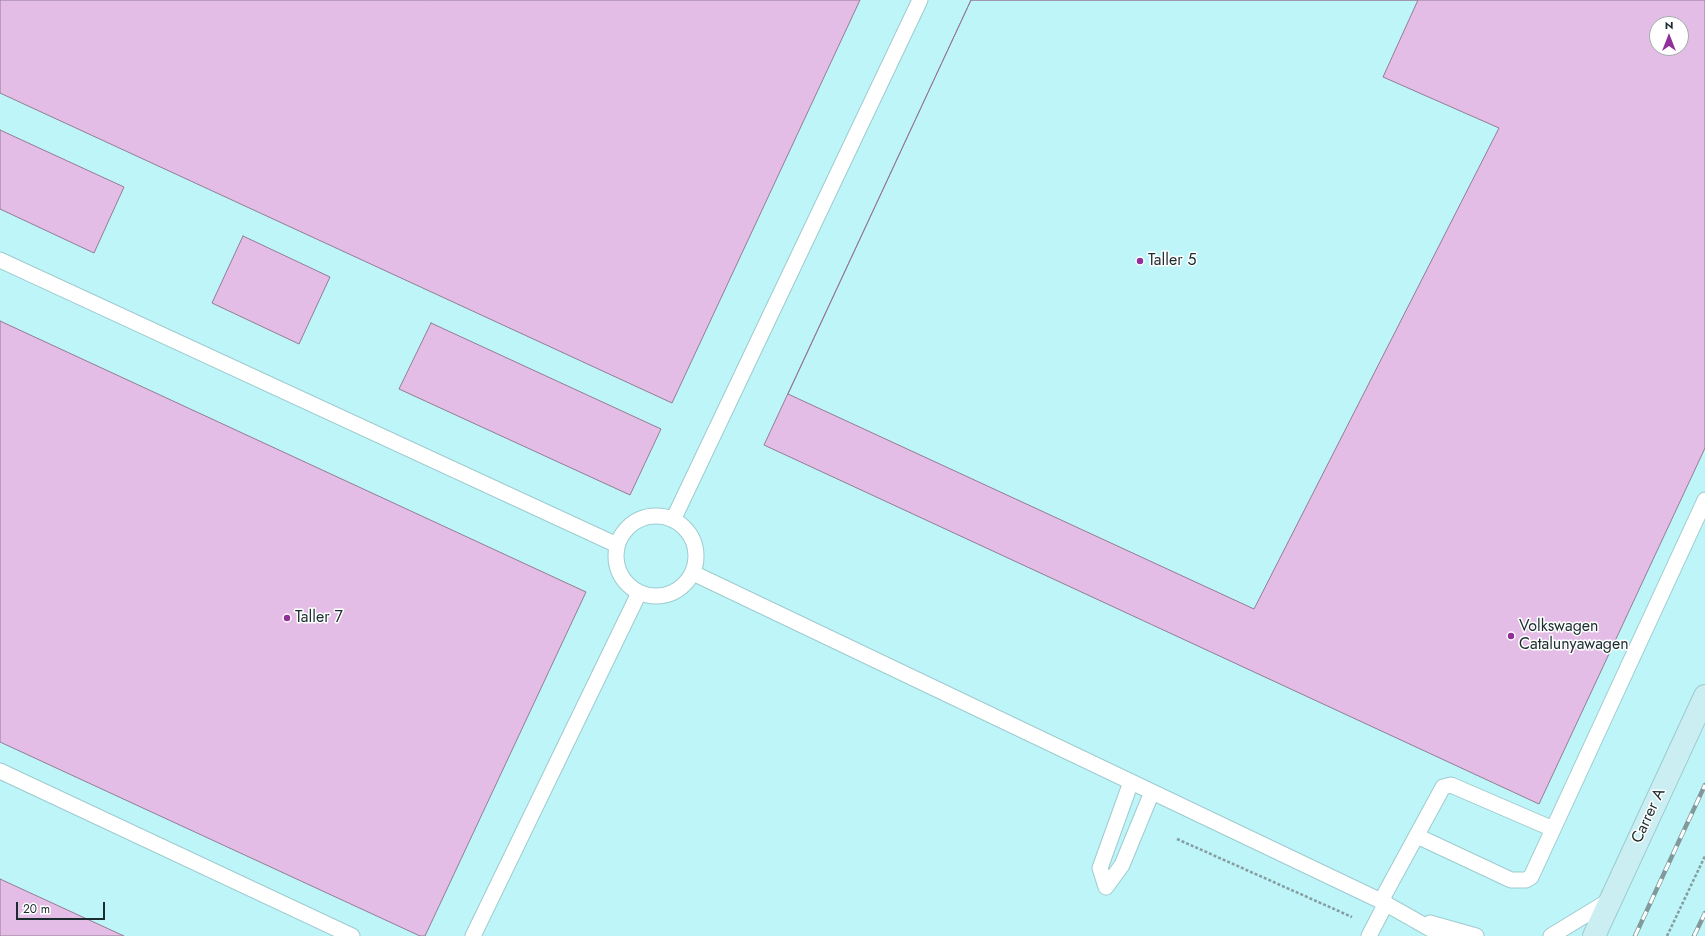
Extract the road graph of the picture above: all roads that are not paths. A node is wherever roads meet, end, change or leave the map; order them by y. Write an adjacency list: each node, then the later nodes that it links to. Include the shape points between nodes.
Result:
1 (920, 0): 4 (lane)
2 (0, 260): 5 (lane)
3 (1705, 500): 12 (lane)
4 (673, 520): 5 (lane, via 660,516 639,519 628,527); 6 (lane, via 685,528 693,539 696,560)
5 (617, 545): 7 (lane, via 619,573 627,584)
6 (693, 573): 7 (lane, via 679,589 666,595 653,596); 10 (lane)
7 (639, 592): 19 (lane)
8 (1705, 696): 14 (main road, Carrer A)
9 (0, 771): 18 (lane)
10 (1131, 782): 11 (lane); 11 (lane, via 1100,868 1106,887 1122,865)
11 (1152, 792): 15 (lane)
12 (1553, 829): 13 (lane, via 1451,785 1442,787); 13 (lane, via 1531,877 1526,880 1511,880)
13 (1416, 836): 15 (lane)
14 (1610, 900): 22 (lane); 23 (main road, Carrer A)
15 (1384, 902): 16 (lane); 17 (lane)
16 (1412, 918): 20 (lane); 21 (lane)
17 (1371, 932)
18 (352, 936)
19 (473, 936)
20 (1443, 936)
21 (1476, 936)
22 (1551, 936)
23 (1594, 936)

